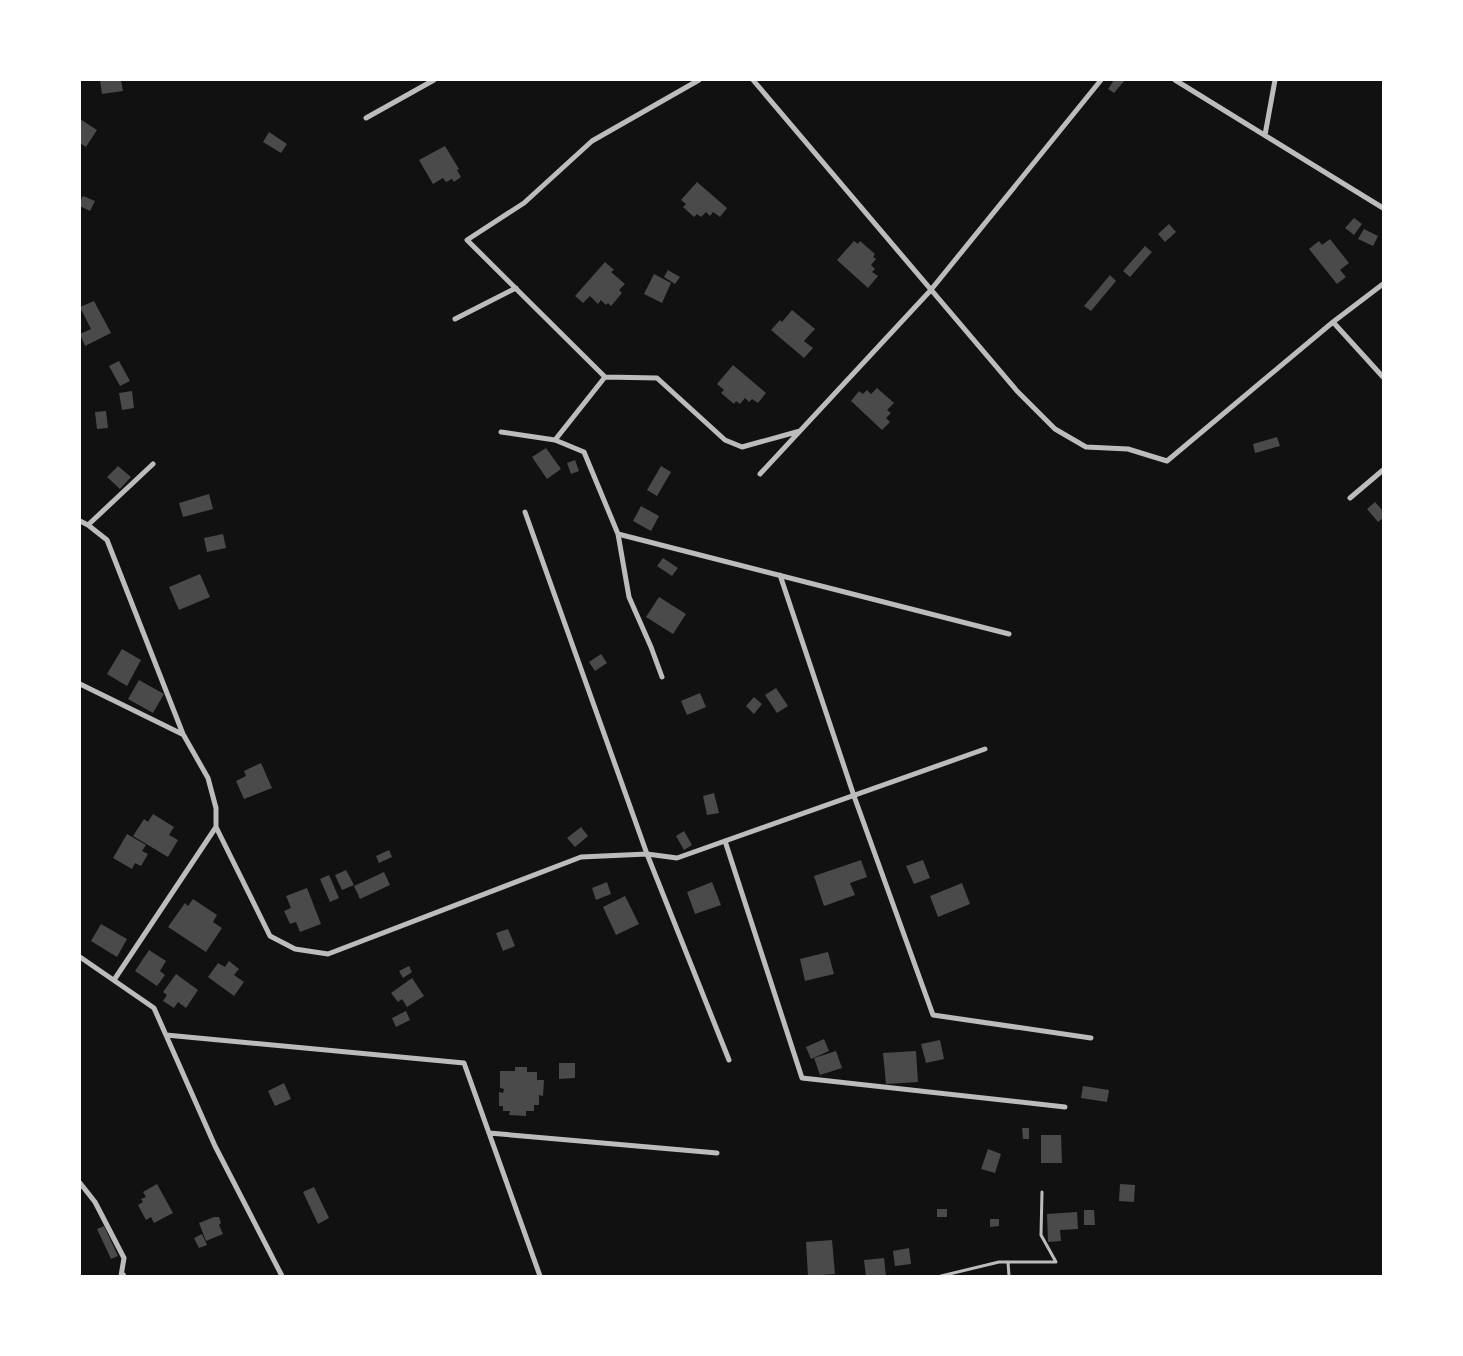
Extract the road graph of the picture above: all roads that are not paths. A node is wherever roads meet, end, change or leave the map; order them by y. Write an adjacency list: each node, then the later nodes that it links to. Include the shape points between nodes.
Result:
1 (434, 80): 7 (street)
2 (699, 80): 11 (street, via 592,141 524,203 467,240)
3 (752, 80): 12 (street)
4 (1101, 80): 12 (street)
5 (1175, 80): 8 (street)
6 (1275, 80): 8 (street)
7 (366, 118)
8 (1264, 135): 9 (street)
9 (1383, 208)
10 (1383, 284): 14 (street)
11 (516, 288): 13 (street); 15 (street)
12 (930, 291): 14 (street, via 1055,430 1086,447 1128,449 1167,461); 17 (street)
13 (455, 319)
14 (1333, 322): 16 (street)
15 (605, 377): 17 (street, via 657,378 726,440 742,447); 19 (street)
16 (1383, 377)
17 (800, 431): 22 (street)
18 (500, 432): 19 (street)
19 (555, 440): 27 (street, via 584,452)
20 (153, 464): 26 (street)
21 (1383, 470): 23 (street)
22 (760, 474)
23 (1350, 498)
24 (525, 512): 37 (street)
25 (80, 521): 26 (street)
26 (88, 525): 32 (street, via 107,540)
27 (618, 534): 28 (street); 30 (street, via 629,597)
28 (780, 575): 29 (street); 34 (street)
29 (1009, 634)
30 (662, 677)
31 (80, 684): 32 (street)
32 (183, 734): 35 (street, via 208,778 216,808)
33 (985, 749): 34 (street)
34 (854, 796): 36 (street); 41 (street, via 933,1015)
35 (216, 827): 37 (street, via 270,936 294,949 328,954 582,857); 39 (street)
36 (725, 841): 37 (street, via 677,858); 43 (street, via 802,1078)
37 (647, 854): 42 (street)
38 (80, 957): 39 (street)
39 (114, 980): 40 (street, via 154,1008)
40 (166, 1035): 44 (street, via 464,1063); 50 (street, via 214,1146)
41 (1091, 1038)
42 (729, 1060)
43 (1065, 1107)
44 (489, 1133): 45 (street); 51 (street)
45 (717, 1153)
46 (80, 1183): 49 (street, via 95,1202 124,1258)
47 (1042, 1192): 48 (lane, via 1041,1235 1056,1262)
48 (1008, 1262): 52 (lane); 53 (lane)
49 (123, 1275)
50 (282, 1276)
51 (540, 1276)
52 (941, 1276)
53 (1009, 1276)

